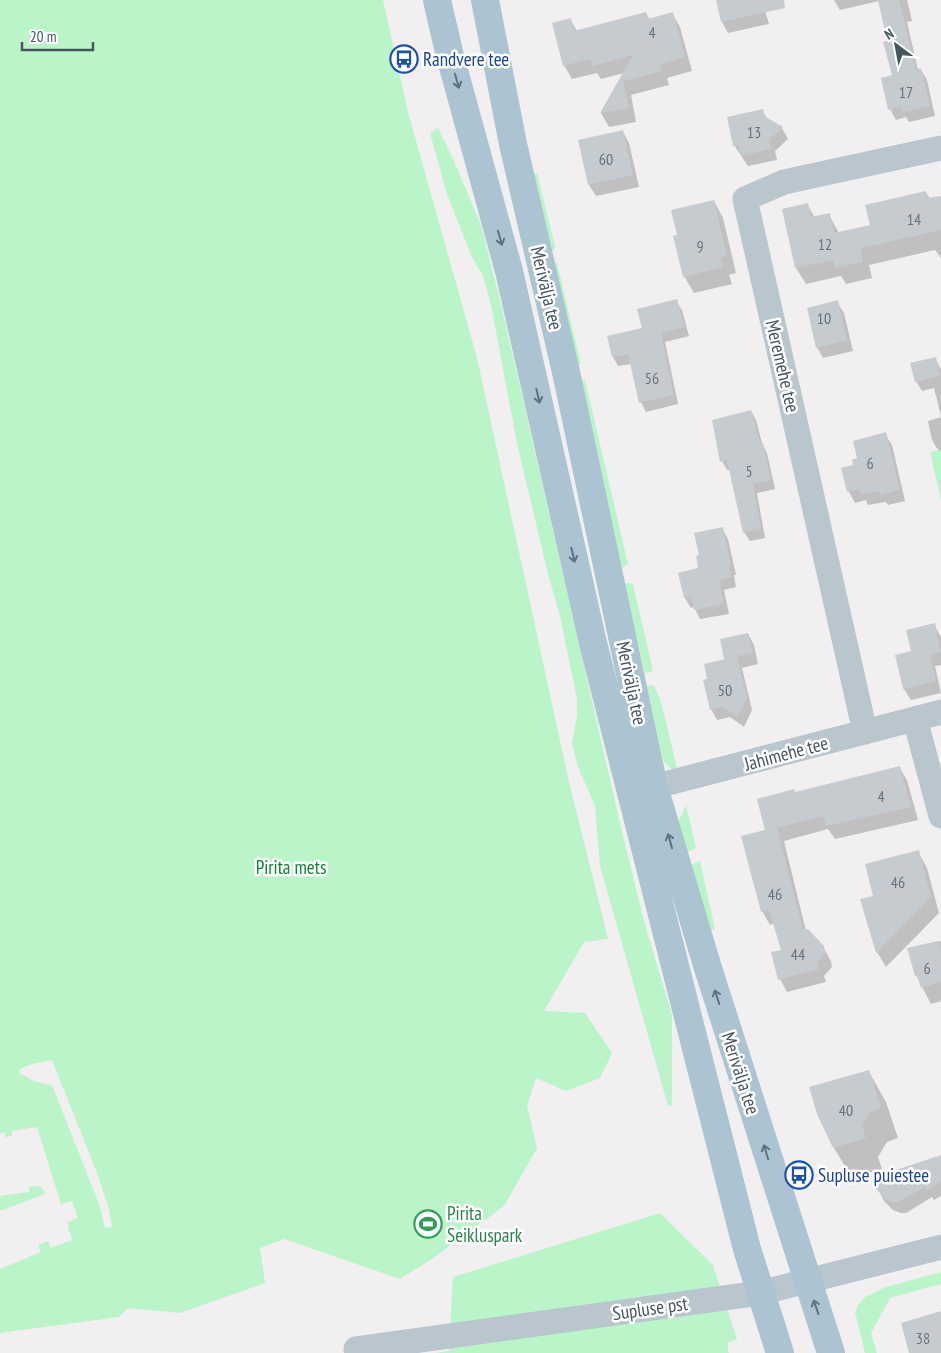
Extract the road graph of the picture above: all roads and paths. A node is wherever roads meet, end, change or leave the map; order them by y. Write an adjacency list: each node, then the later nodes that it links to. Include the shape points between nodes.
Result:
1 (437, 0): 7 (main road, Merivälja tee, one-way to 7, via 448,52 509,271 593,643)
2 (485, 0): 7 (main road, Merivälja tee, via 513,144 566,372)
3 (941, 148): 6 (street, Meremehe tee, via 784,182 745,199)
4 (941, 712): 5 (street, Jahimehe tee)
5 (915, 719): 6 (street, Jahimehe tee); 8 (street)
6 (865, 732): 7 (street, Jahimehe tee)
7 (643, 790): 10 (main road, Merivälja tee, one-way to 7, via 707,965); 11 (main road, Merivälja tee, via 746,1249)
8 (941, 816)
9 (941, 1247): 10 (street, Supluse pst)
10 (807, 1282): 11 (street, Supluse pst); 14 (main road, Merivälja tee, one-way to 10)
11 (760, 1293): 12 (street, Supluse pst); 13 (main road, Merivälja tee)
12 (356, 1349)
13 (780, 1353)
14 (831, 1353)

